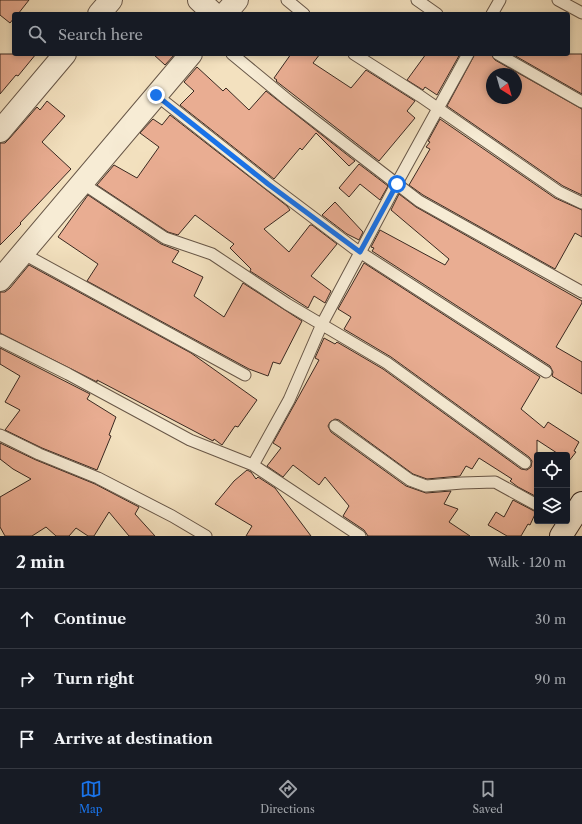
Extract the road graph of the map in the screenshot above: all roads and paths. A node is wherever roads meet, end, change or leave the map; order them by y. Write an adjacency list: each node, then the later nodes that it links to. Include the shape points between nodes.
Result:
1 (111, 0): 8 (street)
2 (199, 0): 9 (street)
3 (237, 0): 10 (street)
4 (287, 0): 11 (lane)
5 (417, 0): 12 (lane)
6 (500, 0): 13 (lane)
7 (558, 0): 14 (lane)
8 (101, 12)
9 (212, 12)
10 (227, 12)
11 (302, 12)
12 (434, 12)
13 (493, 12)
14 (582, 13)
15 (63, 56): 24 (street)
16 (189, 56): 21 (street)
17 (234, 56): 26 (lane)
18 (357, 56): 23 (lane)
19 (467, 56): 23 (lane)
20 (502, 56): 22 (lane)
21 (156, 95): 25 (street); 28 (lane, via 268,184)
22 (582, 102)
23 (438, 109): 26 (lane); 27 (lane, via 560,192)
24 (0, 131)
25 (82, 183): 29 (street); 32 (lane, via 165,238 212,254)
26 (397, 184): 28 (lane); 31 (lane, via 419,201)
27 (582, 203)
28 (360, 252): 32 (lane); 34 (lane)
29 (22, 253): 30 (street); 35 (lane)
30 (0, 280)
31 (582, 292)
32 (322, 324): 38 (lane, via 387,363); 39 (lane, via 289,400)
33 (0, 340): 39 (lane, via 190,440)
34 (546, 372)
35 (245, 375)
36 (335, 426): 40 (lane, via 410,480 426,486 496,482)
37 (0, 435): 43 (lane, via 98,478)
38 (526, 463)
39 (253, 465): 44 (lane)
40 (534, 503)
41 (582, 503): 42 (street)
42 (566, 526)
43 (206, 536)
44 (360, 536)

